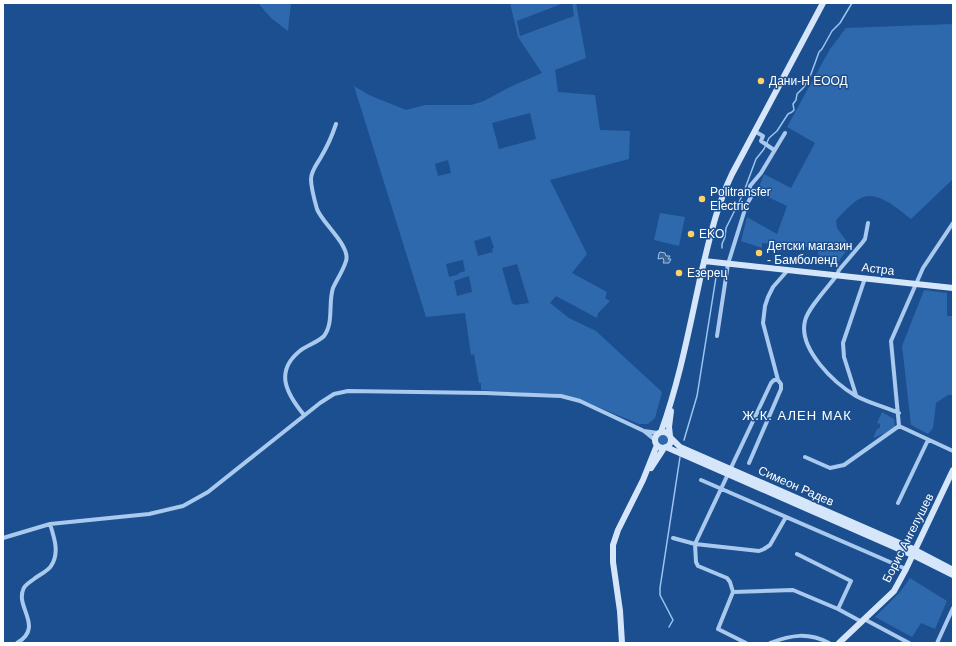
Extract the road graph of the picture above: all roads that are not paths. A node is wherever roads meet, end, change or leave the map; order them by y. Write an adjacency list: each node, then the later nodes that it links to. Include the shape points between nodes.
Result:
1 (823, 3): 3 (street)
2 (336, 124): 20 (street, via 321,158 312,171 311,179 317,210 345,249 347,259 333,289 329,327 324,336 290,360 285,372 284,380 288,392)
3 (754, 131): 5 (street, via 763,136 761,141); 8 (street, via 722,196)
4 (785, 133): 5 (street, via 777,149)
5 (773, 149): 9 (street, via 761,173 750,186 751,197)
6 (953, 222): 13 (street)
7 (868, 223): 11 (street, via 865,238)
8 (704, 261): 9 (street, Астра); 18 (street)
9 (728, 264): 10 (street, Астра); 15 (street)
10 (788, 270): 11 (street, Астра); 16 (street, via 768,297 763,323)
11 (837, 276): 12 (street, Астра); 17 (street, via 807,314 805,337 816,360 833,378)
12 (865, 278): 13 (street, Астра); 17 (street, via 844,343 844,357)
13 (916, 284): 14 (street, Астра); 19 (street, via 891,341)
14 (953, 288)
15 (717, 336)
16 (778, 380): 30 (street, via 781,388); 32 (street, via 771,382)
17 (856, 396): 19 (street)
18 (672, 402): 23 (street); 24 (street)
19 (899, 413): 21 (street)
20 (304, 415): 22 (street, via 334,394 348,391 561,396 580,401); 38 (street, via 208,492 183,506 149,514)
21 (899, 426): 25 (street); 29 (street, via 844,465 830,468)
22 (644, 431): 23 (street); 26 (street)
23 (660, 433): 24 (street, via 667,433); 26 (street)
24 (670, 437): 27 (street, via 670,443); 32 (street, Симеон Радев, via 680,447)
25 (928, 440): 28 (street); 36 (street)
26 (656, 443): 27 (street); 33 (street)
27 (665, 447): 32 (street, Симеон Радев); 33 (street)
28 (953, 451)
29 (805, 457)
30 (749, 463)
31 (953, 470): 42 (street, Борис Ангелушев)
32 (729, 472): 35 (street); 42 (street, Симеон Радев)
33 (643, 480): 52 (street, via 613,545)
34 (701, 480): 35 (street)
35 (722, 488): 37 (street); 41 (street)
36 (898, 503)
37 (786, 516): 41 (street, via 770,545 759,551); 44 (street)
38 (50, 524): 39 (street); 51 (street, via 56,555 51,567 23,589 22,599 28,617 28,631 24,639)
39 (3, 538)
40 (673, 538): 41 (street)
41 (695, 544): 47 (street, via 698,566 727,578)
42 (914, 553): 44 (street, Борис Ангелушев); 45 (street); 46 (street)
43 (797, 554): 49 (street, via 851,581)
44 (906, 569): 50 (street, Борис Ангелушев, via 894,591)
45 (953, 570)
46 (953, 575)
47 (733, 592): 49 (street, via 793,590); 53 (street, via 718,629)
48 (953, 608): 58 (street)
49 (838, 609): 50 (street)
50 (863, 620): 56 (street, Борис Ангелушев); 57 (street)
51 (17, 643)
52 (622, 643)
53 (746, 643)
54 (770, 643): 55 (street, via 798,635)
55 (829, 643)
56 (839, 643)
57 (910, 643)
58 (937, 643)

